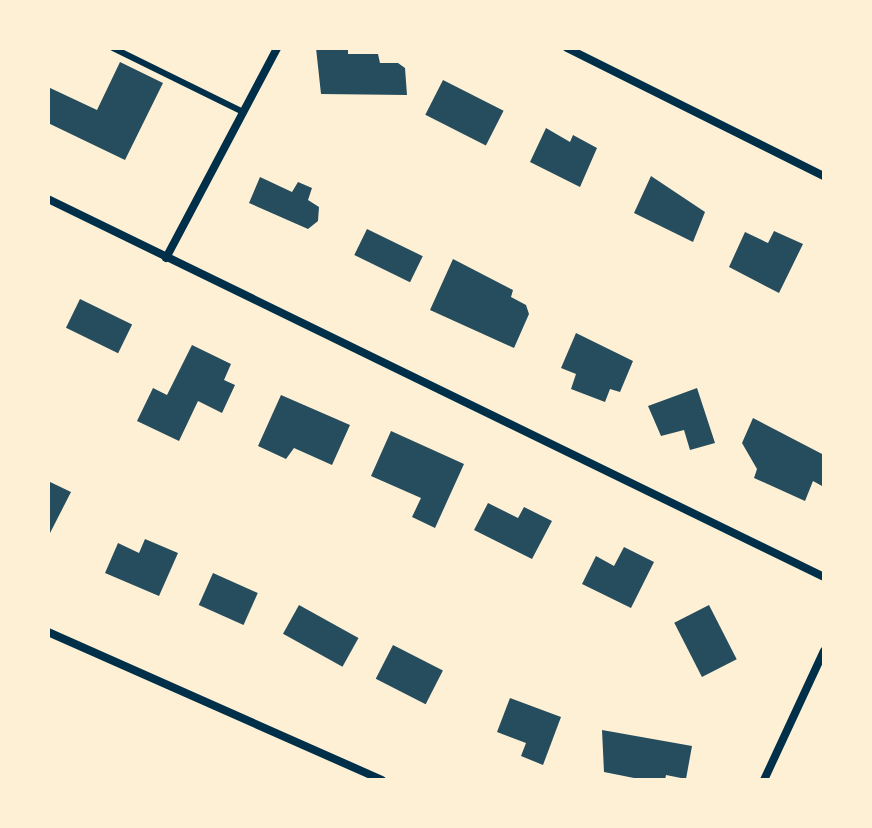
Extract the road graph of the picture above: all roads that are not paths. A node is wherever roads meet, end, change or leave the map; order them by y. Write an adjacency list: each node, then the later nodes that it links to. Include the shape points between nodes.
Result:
1 (113, 48): 4 (lane)
2 (277, 48): 4 (street)
3 (567, 48): 5 (street)
4 (243, 112): 7 (street)
5 (824, 176)
6 (48, 199): 7 (street)
7 (166, 258): 8 (street)
8 (824, 577)
9 (48, 632): 11 (street)
10 (824, 651): 12 (street)
11 (382, 780)
12 (764, 780)

